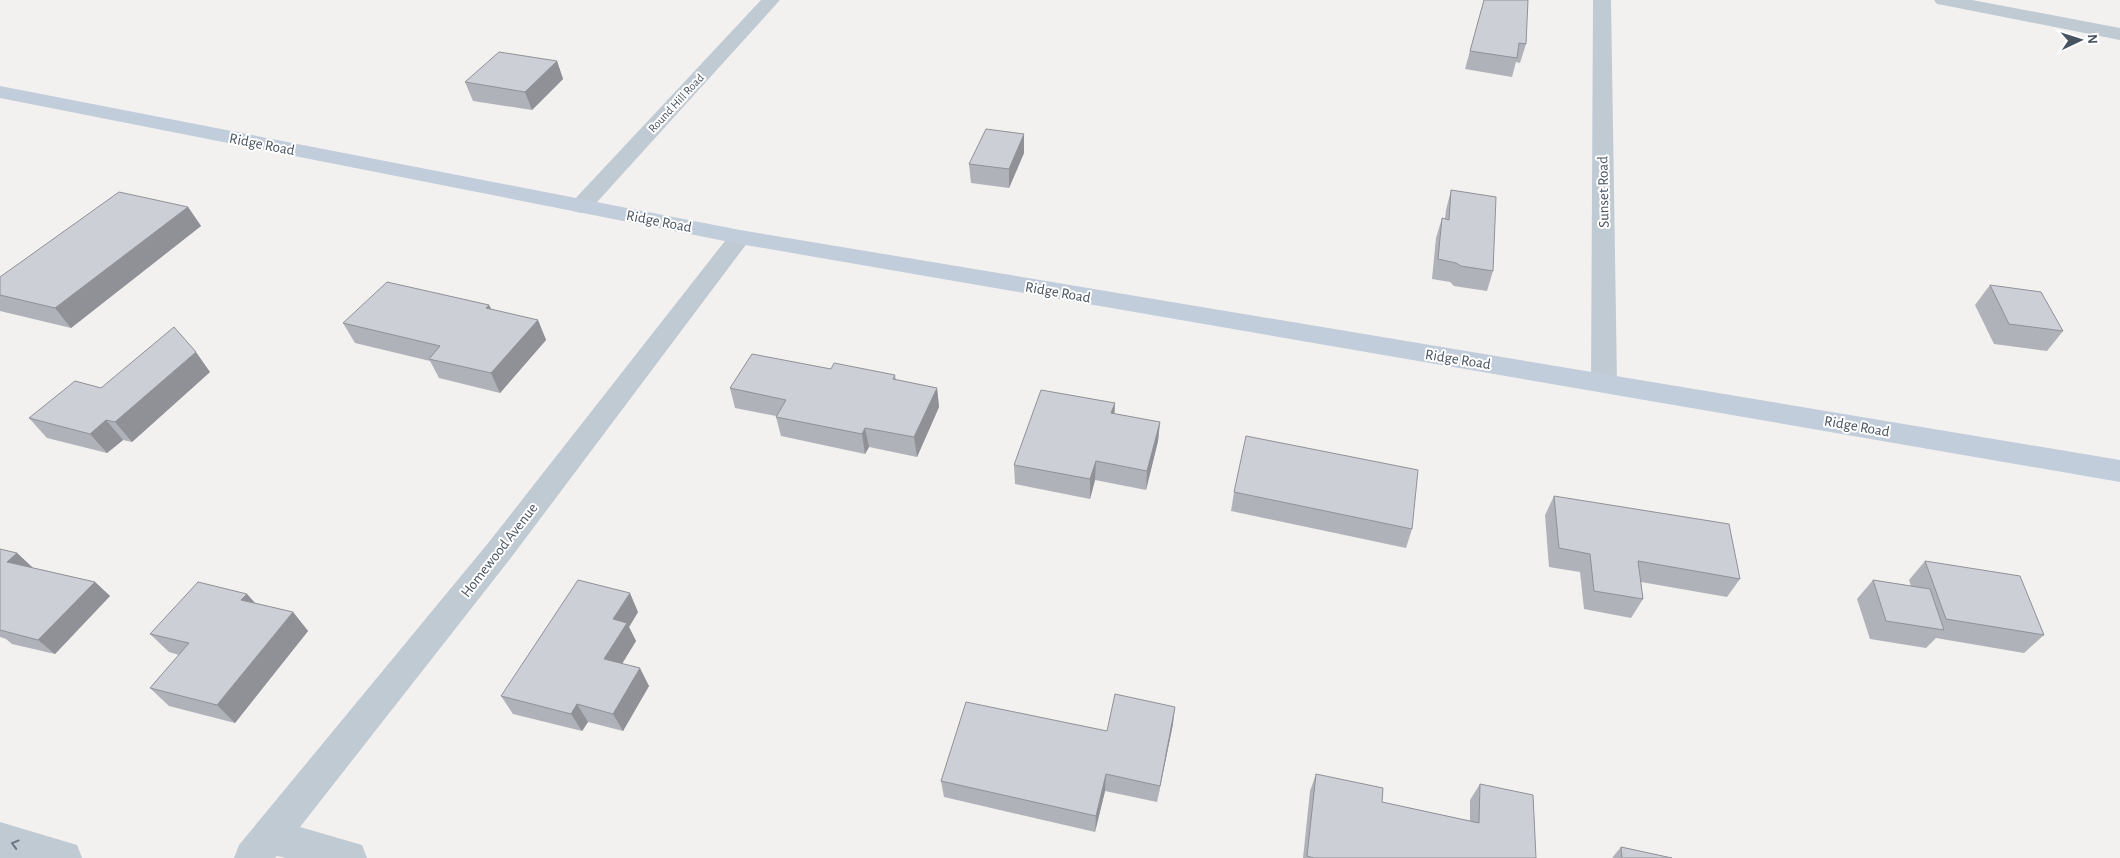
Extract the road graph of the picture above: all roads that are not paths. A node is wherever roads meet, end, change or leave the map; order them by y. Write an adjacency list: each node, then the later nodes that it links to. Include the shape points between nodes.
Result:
1 (771, 0): 6 (street, Round Hill Road)
2 (1602, 0): 8 (street, Sunset Road)
3 (1943, 0): 4 (street)
4 (2120, 34)
5 (0, 92): 6 (main road, Ridge Road)
6 (581, 206): 7 (main road, Ridge Road)
7 (740, 237): 8 (main road, Ridge Road); 11 (street, Homewood Avenue, via 502,548)
8 (1604, 383): 9 (main road, Ridge Road)
9 (2120, 471)
10 (0, 840): 12 (street, one-way to 10)
11 (261, 847): 13 (street)
12 (64, 858)
13 (349, 858)

